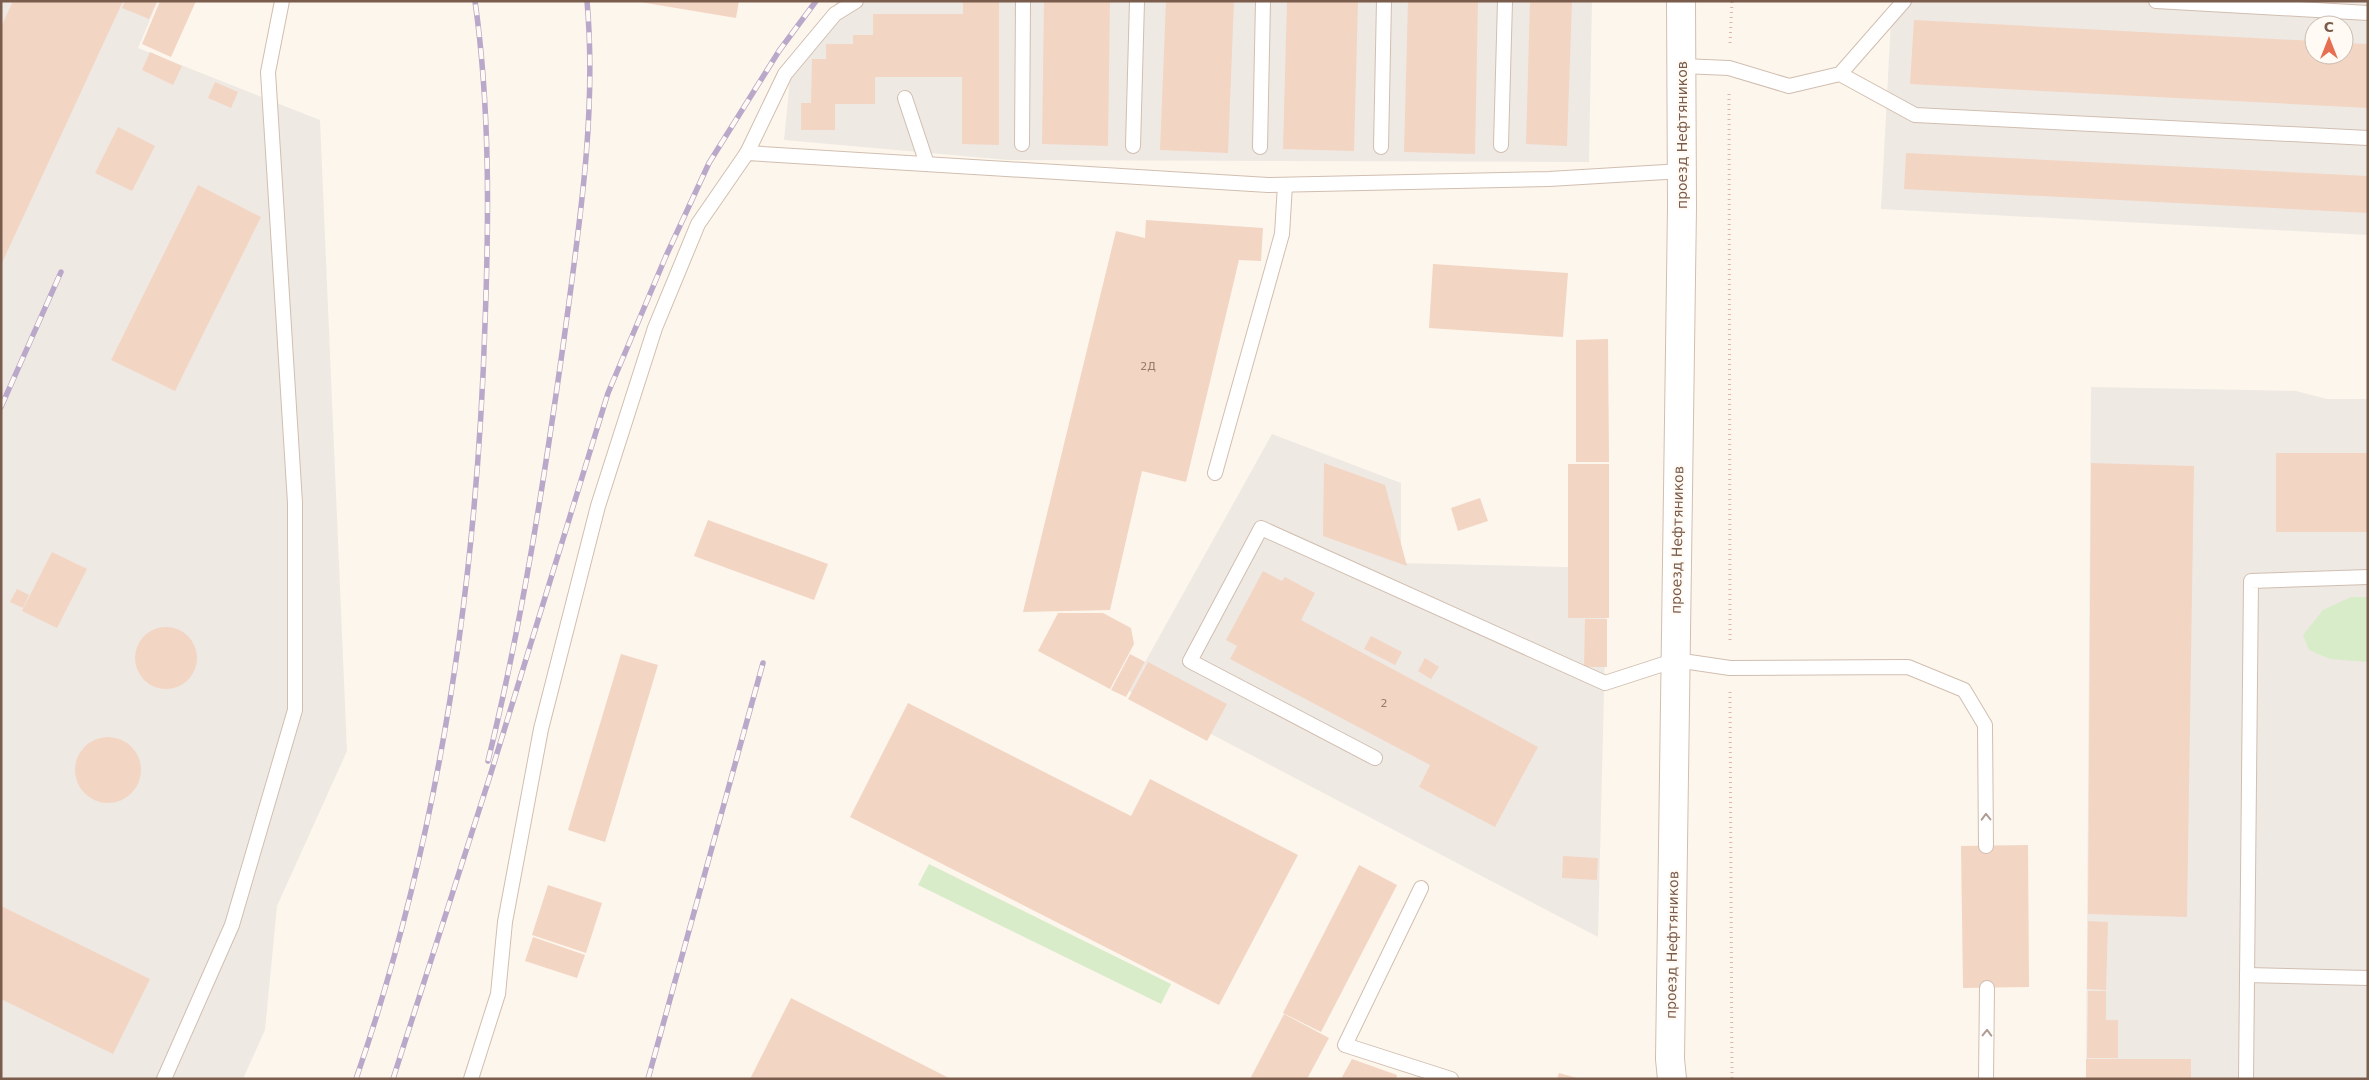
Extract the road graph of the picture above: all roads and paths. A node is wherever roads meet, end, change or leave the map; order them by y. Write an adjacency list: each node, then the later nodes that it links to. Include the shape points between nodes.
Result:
1 (282, 1): 38 (lane, via 268,72 295,503 295,710 232,925)
2 (856, 1): 23 (lane, via 835,14 785,74)
3 (1023, 1): 18 (lane)
4 (1136, 1): 20 (lane)
5 (1263, 1): 21 (lane)
6 (1384, 1): 22 (lane)
7 (1505, 1): 19 (lane)
8 (1681, 1): 13 (street, проезд Нефтяников)
9 (1732, 1): 14 (path)
10 (1904, 1): 15 (lane)
11 (2156, 1): 12 (lane)
12 (2368, 13)
13 (1682, 66): 14 (lane); 25 (street, проезд Нефтяников)
14 (1729, 68): 15 (lane, via 1789,86); 30 (path)
15 (1840, 74): 17 (lane, via 1915,115)
16 (905, 98): 24 (lane)
17 (2368, 138)
18 (1022, 144)
19 (1501, 145)
20 (1133, 146)
21 (1260, 147)
22 (1381, 147)
23 (747, 153): 24 (lane); 39 (lane, via 698,224 655,328 598,506 541,729 505,922 498,994)
24 (927, 164): 26 (lane)
25 (1682, 171): 26 (lane, via 1549,179); 29 (street, проезд Нефтяников)
26 (1285, 185): 27 (lane, via 1282,234)
27 (1215, 473)
28 (2368, 577): 34 (lane, via 2251,581)
29 (1676, 660): 30 (lane); 31 (lane, via 1605,683 1261,528 1190,661); 37 (street, проезд Нефтяников)
30 (1730, 668): 32 (lane, one-way to 30, via 1985,725 1964,690 1908,667); 42 (path)
31 (1375, 758)
32 (1986, 846)
33 (1421, 888): 40 (lane, via 1345,1045)
34 (2248, 975): 35 (lane); 44 (lane)
35 (2368, 978)
36 (1987, 988): 43 (lane, one-way to 36)
37 (1671, 1069): 41 (lane)
38 (164, 1079)
39 (470, 1079)
40 (1451, 1079)
41 (1688, 1079)
42 (1732, 1079)
43 (1986, 1079)
44 (2246, 1079)

